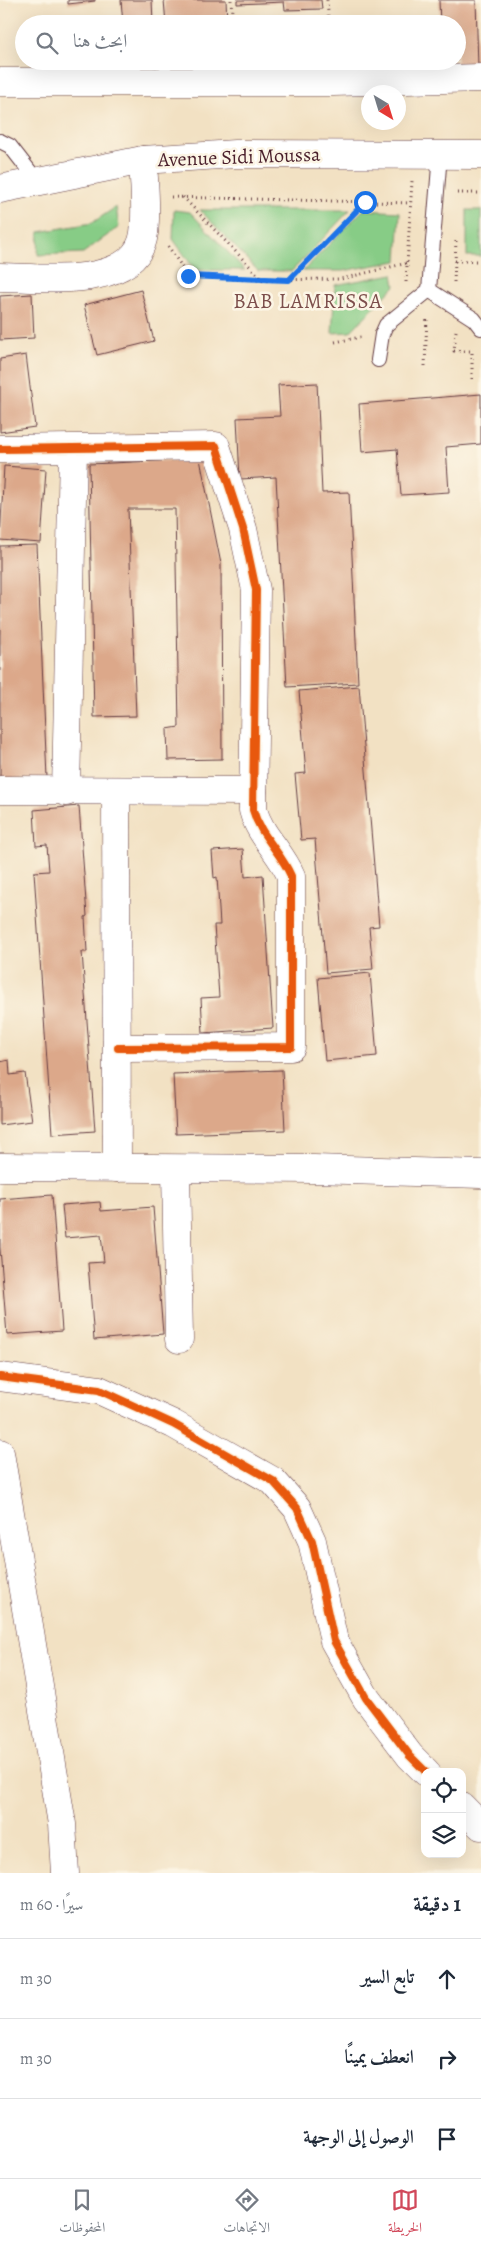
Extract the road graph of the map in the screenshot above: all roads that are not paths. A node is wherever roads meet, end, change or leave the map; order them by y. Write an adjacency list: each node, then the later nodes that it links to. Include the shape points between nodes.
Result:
1 (481, 78): 2 (street, via 306,82)
2 (0, 82)
3 (0, 141): 7 (lane, via 10,146)
4 (440, 154): 5 (street, Avenue Sidi Moussa); 6 (street, Avenue Sidi Moussa, via 235,154); 10 (lane)
5 (481, 155)
6 (143, 160): 7 (street, Avenue Sidi Moussa); 9 (street, via 144,234 139,250 128,262 110,272 85,277)
7 (38, 182): 8 (street, Avenue Sidi Moussa)
8 (0, 189)
9 (0, 277)
10 (429, 290): 11 (lane, via 474,319); 12 (lane, via 386,325)
11 (481, 328)
12 (378, 360)
13 (0, 449): 14 (street)
14 (72, 449): 16 (street, via 216,446 243,529 256,590); 17 (street)
15 (0, 790): 17 (street)
16 (253, 791): 18 (street); 19 (street, via 256,824 291,876 291,1047)
17 (66, 792): 18 (street)
18 (116, 792): 19 (street)
19 (118, 1048): 21 (street)
20 (0, 1167): 21 (street)
21 (118, 1168): 22 (street)
22 (176, 1169): 23 (street); 24 (street)
23 (481, 1174)
24 (179, 1339)
25 (0, 1377): 27 (street, via 99,1390 173,1424 273,1480 297,1508 312,1541 334,1641 366,1698)
26 (0, 1453): 30 (street, via 62,1824)
27 (422, 1768)
28 (466, 1812): 29 (street)
29 (481, 1826)
30 (65, 1873)

